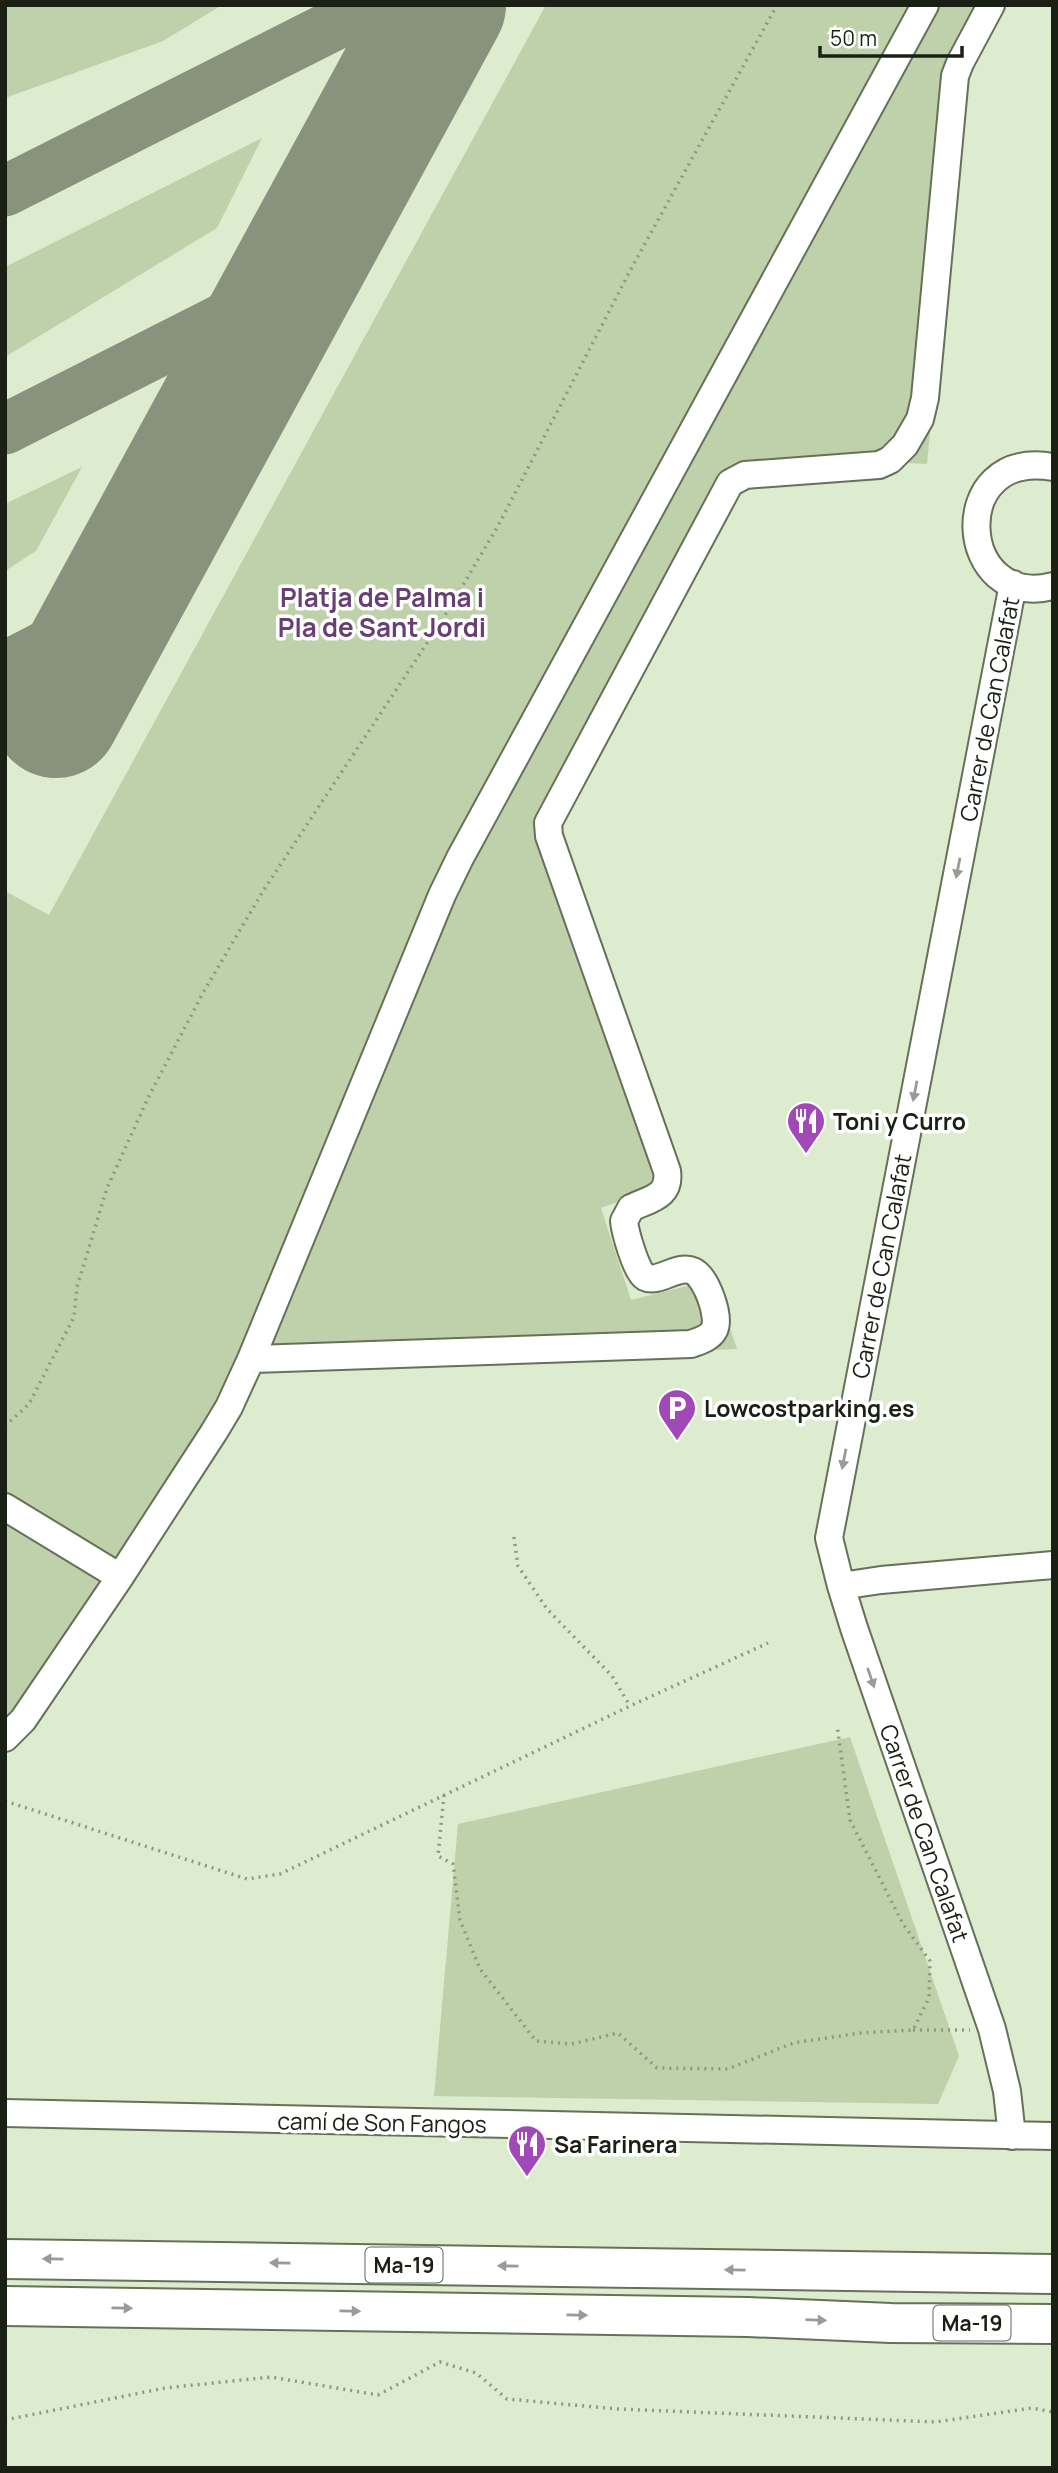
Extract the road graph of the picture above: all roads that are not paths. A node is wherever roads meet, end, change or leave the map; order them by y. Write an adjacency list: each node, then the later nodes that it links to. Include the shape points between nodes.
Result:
1 (925, 5): 6 (street, via 460,858)
2 (991, 5): 6 (street, via 955,76 925,398 916,427 898,454 878,466 745,475 730,483 548,823 667,1171 663,1192 631,1208 624,1221 638,1270 650,1278 680,1270 697,1273 715,1313 714,1330 691,1343)
3 (1053, 467): 4 (street, via 1016,468 998,478 976,514 975,536 982,556 995,573)
4 (1013, 584): 5 (street, via 1031,589); 10 (street, Carrer de Can Calafat, one-way to 10, via 829,1538)
5 (1053, 586)
6 (251, 1359): 9 (street, via 214,1433)
7 (5, 1507): 9 (street)
8 (1053, 1565): 10 (street)
9 (120, 1577): 11 (street, via 23,1720)
10 (841, 1586): 13 (street, Carrer de Can Calafat, one-way to 13, via 992,2029)
11 (5, 1738)
12 (5, 2113): 13 (street, camí de Son Fangos)
13 (1012, 2136): 14 (street, camí de Son Fangos)
14 (1053, 2136)
15 (1053, 2256): 17 (highway, via 988,2256)
16 (5, 2259): 17 (highway, Ma-19, one-way to 16)
17 (913, 2271): 18 (highway, Ma-19)
18 (1053, 2274)
19 (5, 2306): 20 (highway, Ma-19, one-way to 20)
20 (891, 2323): 21 (highway, Ma-19); 22 (highway, via 953,2339)
21 (1053, 2324)
22 (1053, 2346)

